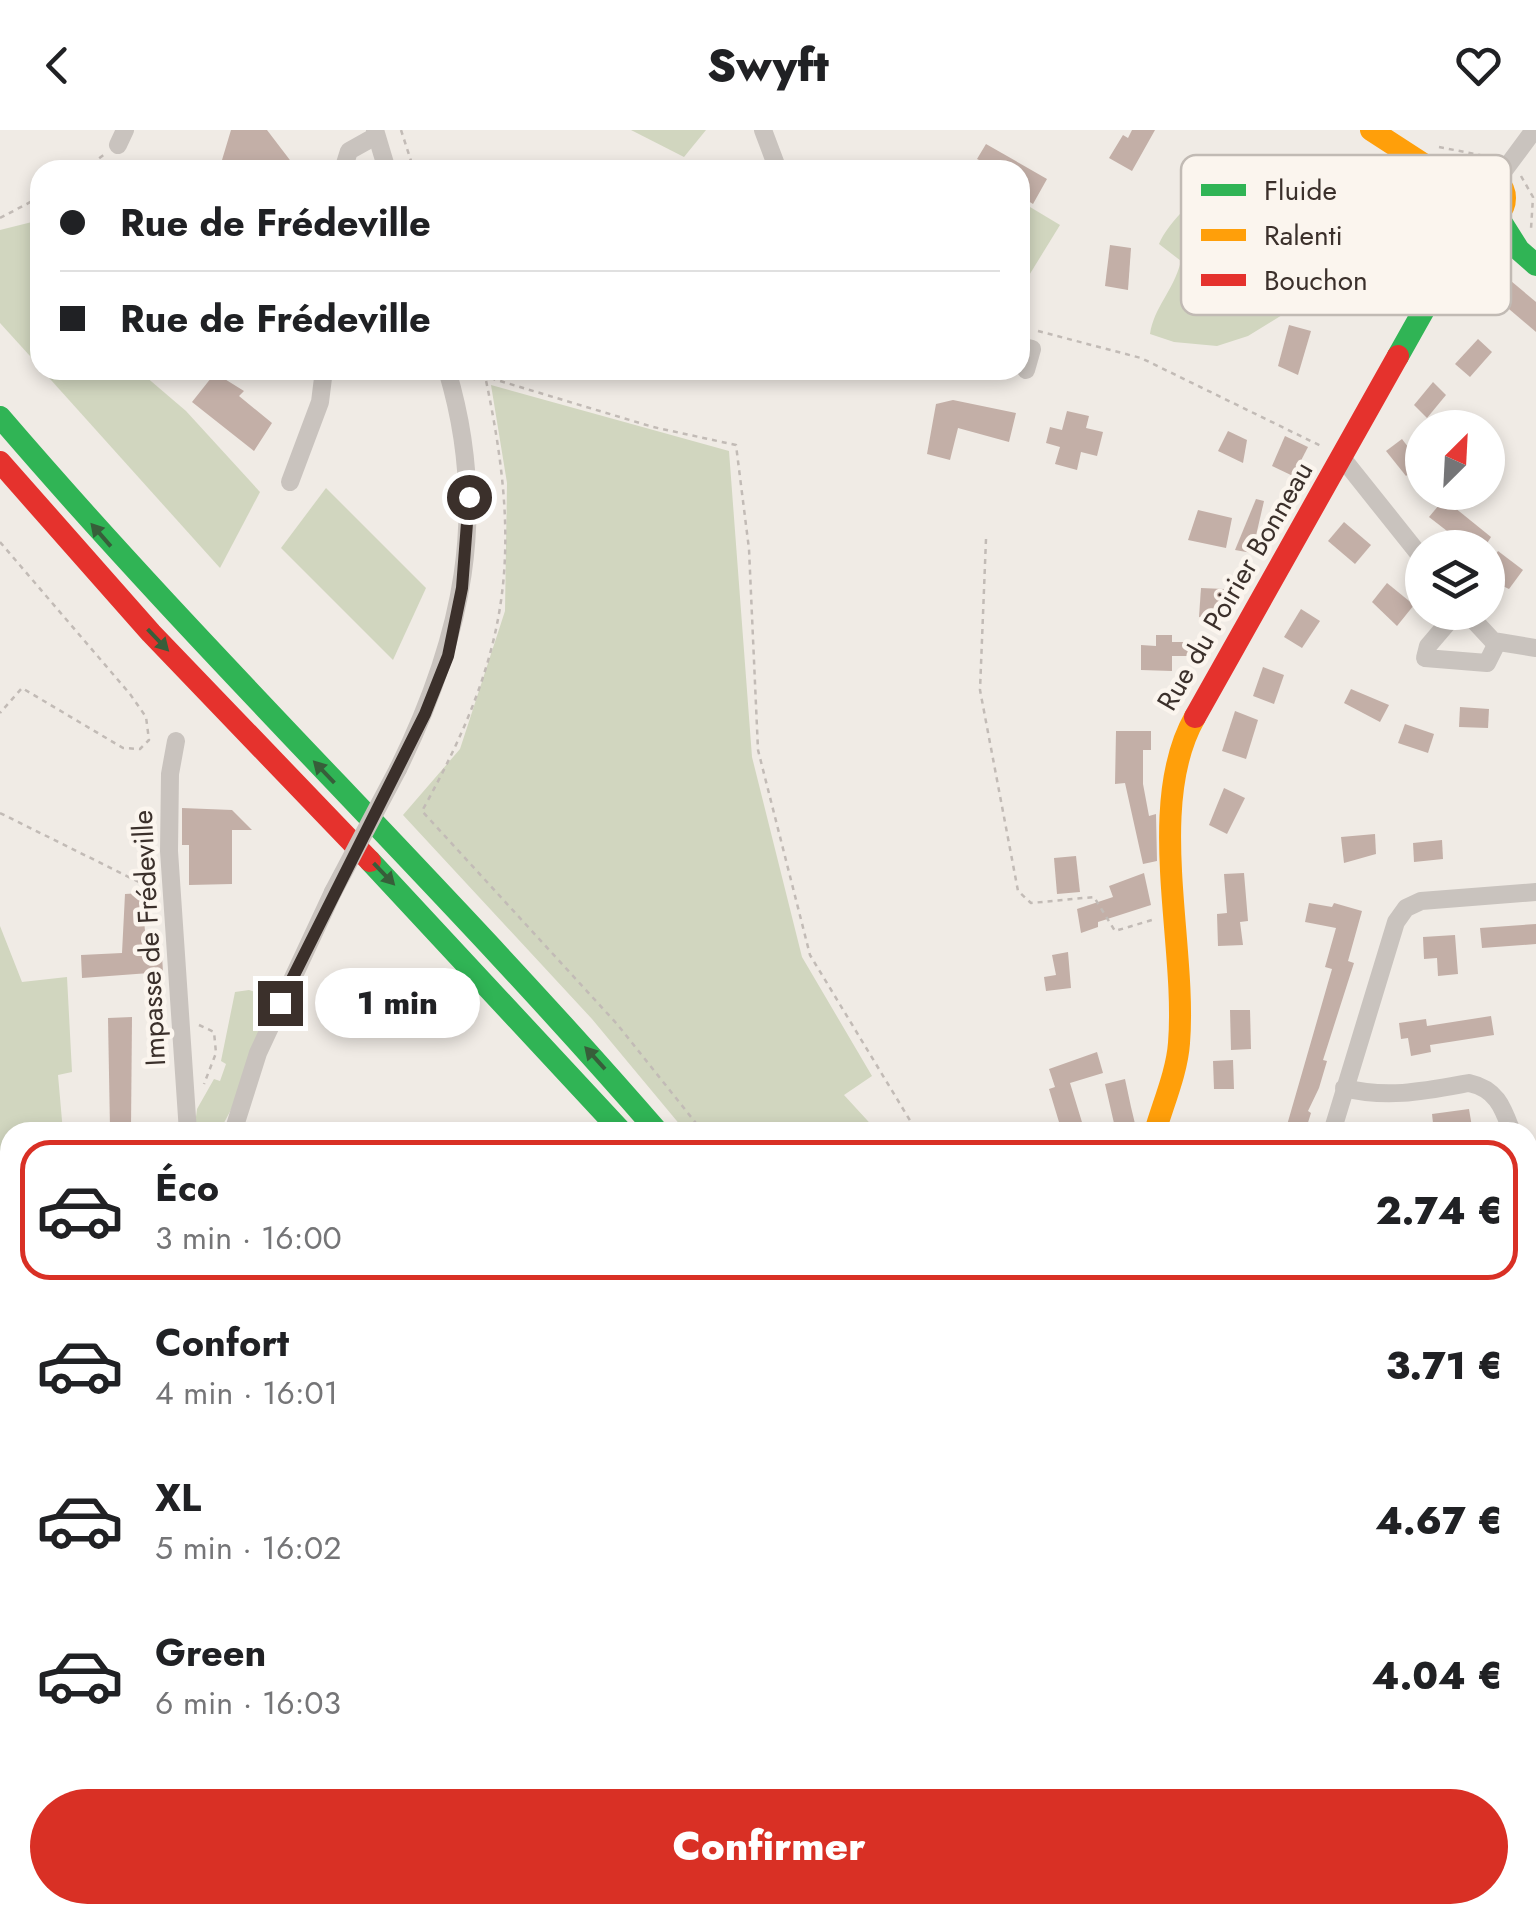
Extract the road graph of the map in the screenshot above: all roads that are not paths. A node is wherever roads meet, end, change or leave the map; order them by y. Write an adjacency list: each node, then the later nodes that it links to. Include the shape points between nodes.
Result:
1 (763, 130): 9 (street)
2 (1371, 130): 5 (main road)
3 (1534, 130): 6 (street)
4 (376, 133): 7 (street); 8 (street)
5 (1410, 155)
6 (1511, 156)
7 (346, 160)
8 (384, 160)
9 (774, 160)
10 (1511, 243): 11 (main road)
11 (1536, 265)
12 (1428, 315): 16 (main road, Rue du Poirier Bonneau)
13 (323, 380): 18 (street)
14 (449, 380): 28 (street, bridge, via 469,497 448,656 258,1053)
15 (0, 417): 30 (main road, one-way to 15, via 547,1004 127,564)
16 (1343, 458): 19 (street); 31 (main road, Rue du Poirier Bonneau, via 1182,739 1172,806 1179,1046)
17 (0, 462): 29 (main road, one-way to 29, via 114,593)
18 (290, 482)
19 (1405, 536)
20 (1442, 630): 22 (street, via 1425,658 1487,663)
21 (1484, 630): 22 (street)
22 (1497, 643): 23 (street)
23 (1536, 648)
24 (176, 741): 27 (street, Impasse de Frédeville, via 170,774 172,899)
25 (1536, 892): 26 (street, via 1421,900 1406,908)
26 (1344, 1088): 32 (street); 33 (street, via 1399,1095 1469,1083 1501,1102)
27 (187, 1122)
28 (236, 1122)
29 (613, 1122)
30 (649, 1122)
31 (1158, 1122)
32 (1335, 1122)
33 (1508, 1122)

